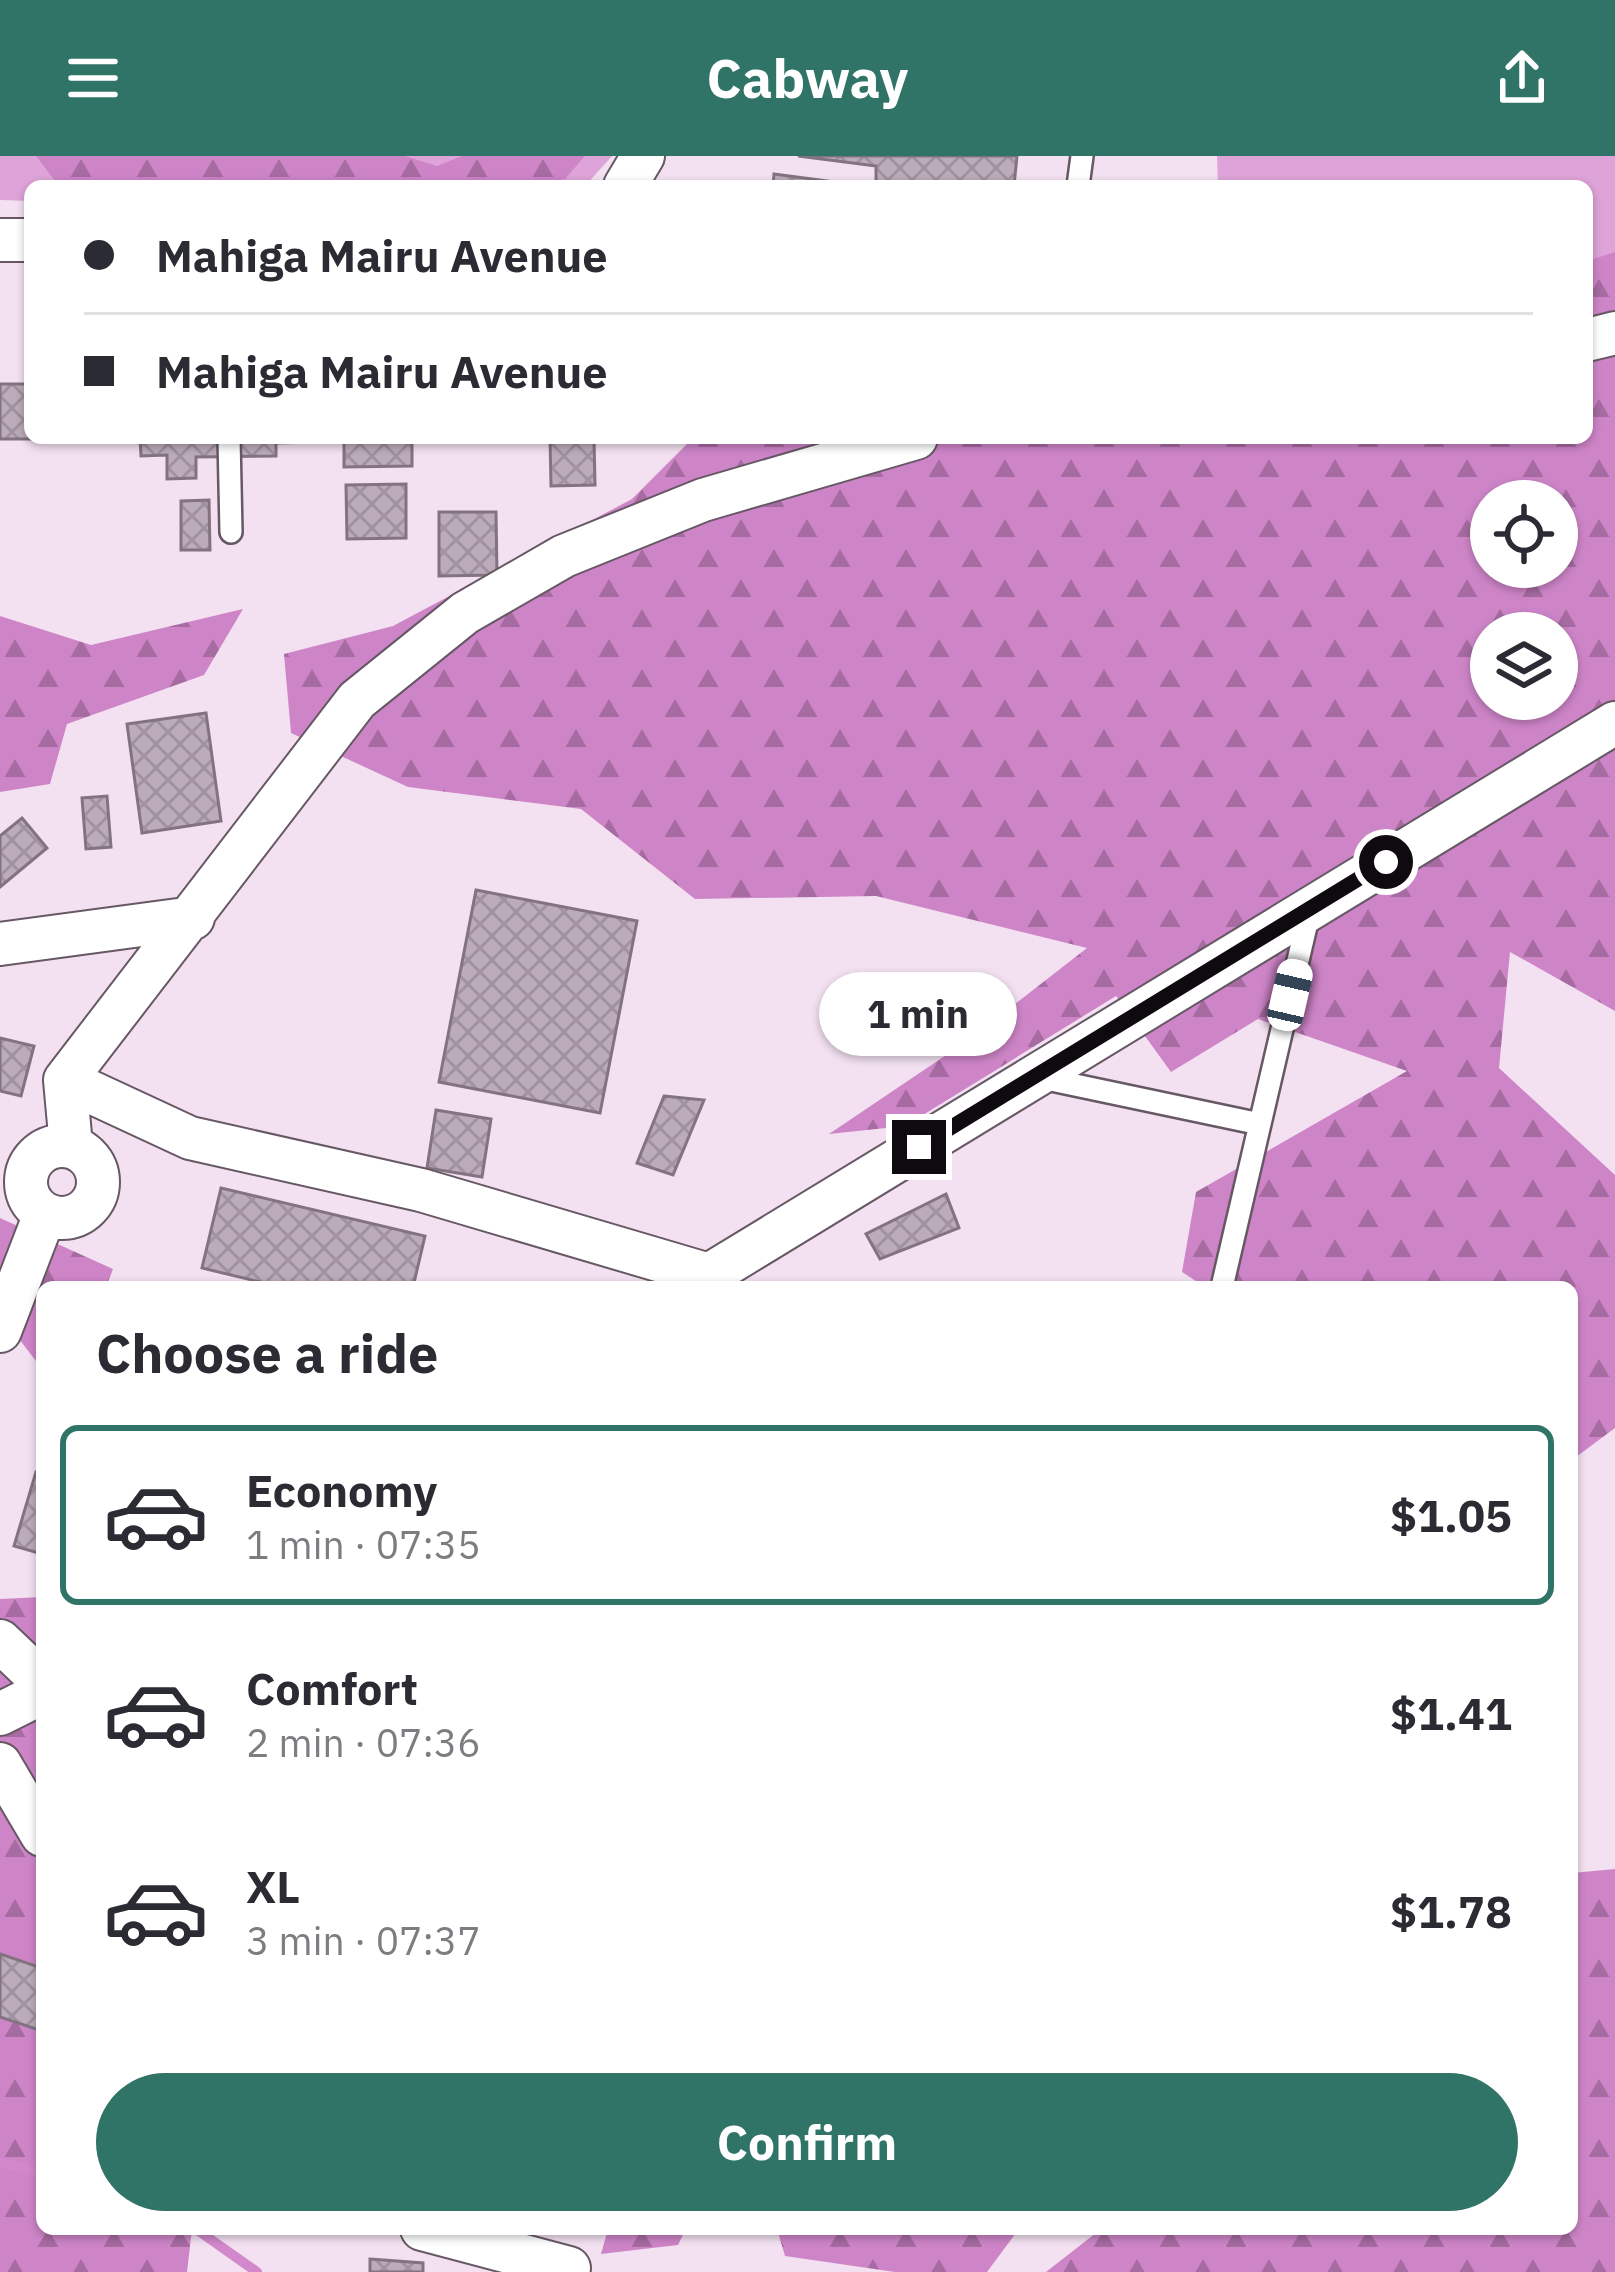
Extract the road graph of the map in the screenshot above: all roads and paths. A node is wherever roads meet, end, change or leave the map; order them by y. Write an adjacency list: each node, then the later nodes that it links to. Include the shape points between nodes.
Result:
1 (229, 444): 3 (lane)
2 (895, 444): 6 (street, via 703,500 564,556 465,613 357,700)
3 (231, 532)
4 (1615, 723): 5 (street)
5 (1310, 909): 8 (street); 10 (lane)
6 (193, 918): 7 (street); 9 (street)
7 (0, 944)
8 (1036, 1076): 10 (lane); 11 (street)
9 (65, 1080): 11 (street, via 190,1138 421,1190); 13 (street, via 70,1146 94,1165 96,1195 75,1216 45,1214)
10 (1260, 1124): 12 (lane)
11 (697, 1281)
12 (1223, 1281)
13 (0, 1330)
14 (0, 1641): 15 (street)
15 (36, 1675)
16 (36, 1697): 17 (street)
17 (0, 1714)
18 (0, 1764): 19 (street)
19 (36, 1825)
20 (445, 2235): 21 (street)
21 (569, 2268)

